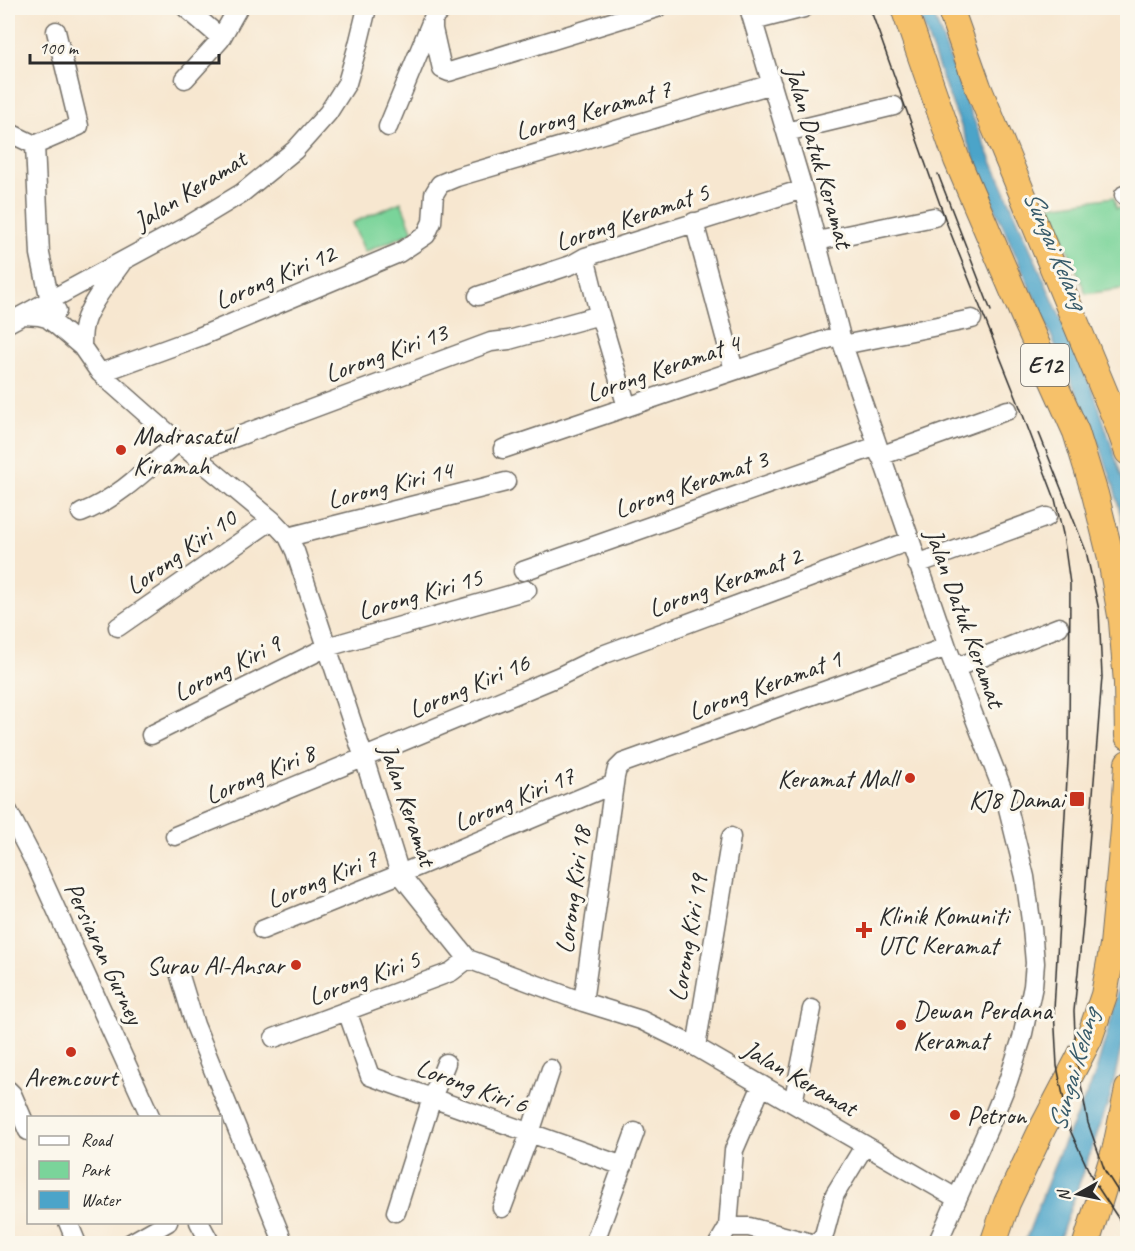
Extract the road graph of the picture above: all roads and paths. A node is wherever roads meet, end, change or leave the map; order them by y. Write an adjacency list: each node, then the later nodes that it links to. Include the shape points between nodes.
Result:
1 (186, 8): 11 (street)
2 (238, 8): 11 (street)
3 (367, 8): 25 (street, Jalan Keramat, via 347,83 328,113 295,150 243,194)
4 (657, 8): 8 (street, via 449,72 442,69 433,29)
5 (804, 8): 9 (street)
6 (904, 8): 58 (highway, E12, via 957,160 1076,432 1110,554 1122,621)
7 (950, 8): 40 (highway, E12, via 978,87)
8 (438, 13): 15 (street)
9 (751, 14): 13 (street, Jalan Datuk Keramat)
10 (56, 31): 18 (street, via 79,126)
11 (221, 38): 12 (street)
12 (185, 80)
13 (772, 84): 17 (street, Jalan Datuk Keramat); 20 (street, Lorong Keramat 7, via 457,177 440,184)
14 (894, 106): 17 (street)
15 (388, 127)
16 (8, 132): 18 (street)
17 (786, 132): 19 (street, Jalan Datuk Keramat)
18 (34, 145): 27 (street, via 40,254)
19 (803, 189): 22 (street, Lorong Keramat 5); 23 (street, Jalan Datuk Keramat)
20 (434, 194): 34 (street, Lorong Kiri 12, via 432,222 426,235 399,253 199,337)
21 (934, 218): 23 (street)
22 (694, 222): 24 (street, Lorong Keramat 5); 33 (street)
23 (817, 242): 31 (street, Jalan Datuk Keramat)
24 (585, 257): 26 (street, Lorong Keramat 5); 28 (street)
25 (123, 261): 27 (street, Jalan Keramat); 32 (street, Jalan Keramat, via 86,318)
26 (478, 296)
27 (50, 301): 29 (street, Jalan Keramat); 32 (street)
28 (600, 315): 35 (street); 41 (street, Lorong Kiri 13, via 491,342)
29 (15, 319): 32 (street, Jalan Keramat, via 47,318)
30 (972, 319): 31 (street, Lorong Keramat 4)
31 (842, 340): 33 (street, Lorong Keramat 4); 39 (street, Jalan Datuk Keramat)
32 (82, 347): 34 (street, Jalan Keramat)
33 (734, 370): 35 (street, Lorong Keramat 4)
34 (100, 373): 37 (street, Jalan Keramat)
35 (627, 407): 38 (street, Lorong Keramat 4)
36 (1008, 410): 39 (street, Lorong Keramat 3)
37 (178, 442): 41 (street, Jalan Keramat); 43 (street, via 109,499)
38 (503, 449)
39 (879, 451): 47 (street, Jalan Datuk Keramat); 49 (street, Lorong Keramat 3)
40 (1128, 452)
41 (193, 453): 45 (street, Jalan Keramat)
42 (506, 482): 46 (street, Lorong Kiri 14)
43 (81, 513)
44 (1047, 517): 48 (street)
45 (272, 520): 46 (street, Jalan Keramat); 51 (street, Lorong Kiri 10)
46 (288, 537): 53 (street, Jalan Keramat)
47 (909, 541): 48 (street, Jalan Datuk Keramat); 56 (street, Lorong Keramat 2, via 605,654)
48 (917, 564): 54 (street, Jalan Datuk Keramat)
49 (523, 571)
50 (526, 590): 53 (street, Lorong Kiri 15)
51 (118, 627)
52 (1059, 627): 55 (street)
53 (327, 647): 57 (street, Lorong Kiri 9); 59 (street, Jalan Keramat)
54 (947, 647): 55 (street, Jalan Datuk Keramat); 61 (street, Lorong Keramat 1, via 623,762)
55 (955, 668): 87 (street, Jalan Datuk Keramat, via 1005,796 1025,878 1035,963 1022,1038 1008,1081)
56 (560, 676): 59 (street, Lorong Kiri 16)
57 (151, 735)
58 (1128, 736)
59 (364, 758): 63 (street, Lorong Kiri 8); 65 (street, Jalan Keramat)
60 (1128, 763): 102 (highway, via 1113,945 1104,995 1089,1040 1007,1203)
61 (614, 784): 65 (street, Lorong Kiri 17); 69 (street, Lorong Kiri 18)
62 (8, 811): 81 (street, Persiaran Gurney)
63 (175, 836)
64 (731, 837): 73 (street, Lorong Kiri 19)
65 (400, 874): 66 (street, Lorong Kiri 7); 67 (street, Jalan Keramat)
66 (262, 930)
67 (468, 959): 69 (street, Jalan Keramat); 71 (street, Lorong Kiri 5, via 451,972)
68 (180, 976): 97 (street, via 195,1025)
69 (583, 1002): 73 (street, Jalan Keramat, via 641,1020)
70 (812, 1009): 80 (street)
71 (347, 1011): 72 (street, Lorong Kiri 5); 79 (street, Lorong Kiri 6, via 370,1076)
72 (274, 1038)
73 (696, 1047): 76 (street, Jalan Keramat)
74 (446, 1063): 79 (street)
75 (551, 1069): 84 (street)
76 (762, 1085): 80 (street, Jalan Keramat); 93 (street, via 734,1149)
77 (1128, 1089): 103 (highway, via 1116,1146)
78 (8, 1090): 82 (street)
79 (432, 1098): 84 (street, Lorong Kiri 6); 89 (street)
80 (793, 1103): 85 (street, Jalan Keramat)
81 (150, 1116)
82 (27, 1129)
83 (635, 1132): 86 (street)
84 (531, 1133): 86 (street, Lorong Kiri 6); 88 (street)
85 (865, 1145): 87 (street, Jalan Keramat); 100 (street, via 835,1194 824,1235)
86 (623, 1166): 98 (street)
87 (956, 1198): 101 (street, Jalan Datuk Keramat)
88 (502, 1208)
89 (396, 1212)
90 (69, 1224): 94 (street)
91 (164, 1224): 95 (street)
92 (201, 1224): 96 (street)
93 (728, 1227): 99 (street); 100 (street, via 749,1227)
94 (77, 1244)
95 (129, 1244)
96 (211, 1244)
97 (284, 1244)
98 (594, 1244)
99 (718, 1244)
100 (815, 1244)
101 (937, 1244)
102 (993, 1244)
103 (1086, 1244)

